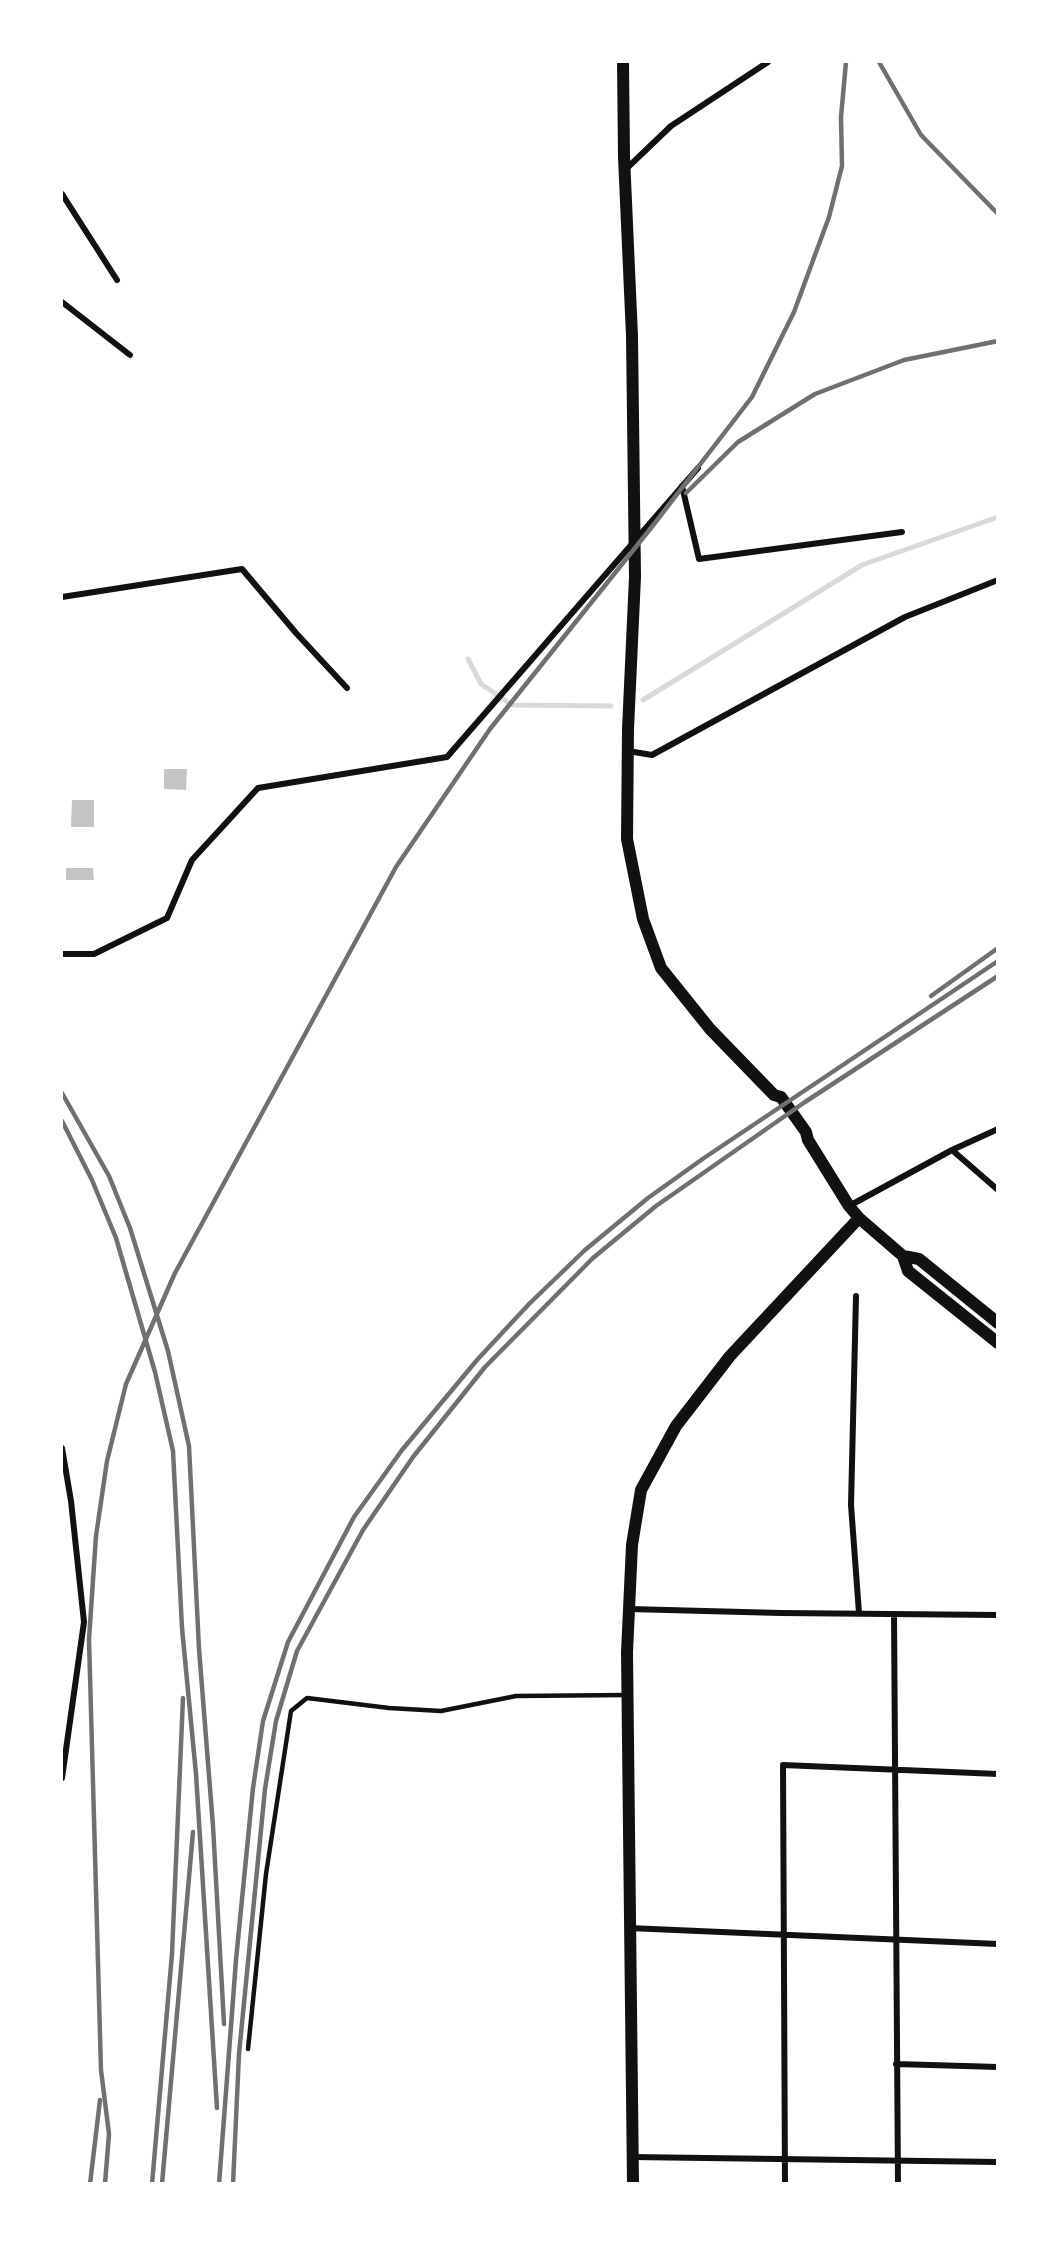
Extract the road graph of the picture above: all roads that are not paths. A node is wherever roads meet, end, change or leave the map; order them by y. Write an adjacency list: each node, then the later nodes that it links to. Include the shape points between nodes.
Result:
1 (623, 62): 3 (main road)
2 (768, 62): 3 (street, via 671,126)
3 (625, 171): 14 (main road, via 635,578)
4 (62, 194): 5 (street)
5 (117, 280)
6 (62, 302): 7 (street)
7 (130, 355)
8 (698, 468): 9 (street)
9 (682, 486): 10 (street, via 699,559); 15 (street, via 447,757 258,788 192,860 167,918 94,954)
10 (902, 532)
11 (998, 580): 14 (street, via 905,616 652,755)
12 (62, 597): 13 (street, via 242,569)
13 (347, 688)
14 (628, 751): 19 (main road, via 627,839 644,919 661,968 711,1029 774,1095 781,1097)
15 (62, 954)
16 (998, 1129): 17 (street)
17 (952, 1150): 18 (street); 19 (street)
18 (998, 1190)
19 (849, 1206): 20 (main road)
20 (859, 1218): 21 (main road); 26 (main road, via 730,1356 676,1426 641,1490 632,1545)
21 (903, 1256): 23 (main road, via 919,1259); 24 (main road, via 908,1270)
22 (856, 1296): 27 (street, via 851,1505)
23 (998, 1323)
24 (998, 1343)
25 (62, 1448): 33 (street, via 84,1622)
26 (629, 1609): 27 (street); 30 (main road)
27 (859, 1614): 28 (street)
28 (894, 1614): 29 (street); 31 (street)
29 (998, 1615)
30 (627, 1695): 34 (main road); 38 (lane, via 516,1696 441,1711 307,1698 291,1711 266,1874)
31 (894, 1771): 32 (street); 35 (street, via 783,1765); 36 (street)
32 (998, 1774)
33 (62, 1778)
34 (630, 1928): 35 (street); 41 (main road)
35 (784, 1935): 36 (street); 42 (street)
36 (895, 1940): 37 (street); 39 (street)
37 (998, 1944)
38 (248, 2049)
39 (896, 2064): 40 (street); 43 (street)
40 (998, 2067)
41 (632, 2157): 42 (street); 45 (main road)
42 (785, 2160): 43 (street); 46 (street)
43 (898, 2160): 44 (street); 47 (street)
44 (998, 2162)
45 (633, 2184)
46 (785, 2184)
47 (898, 2184)

